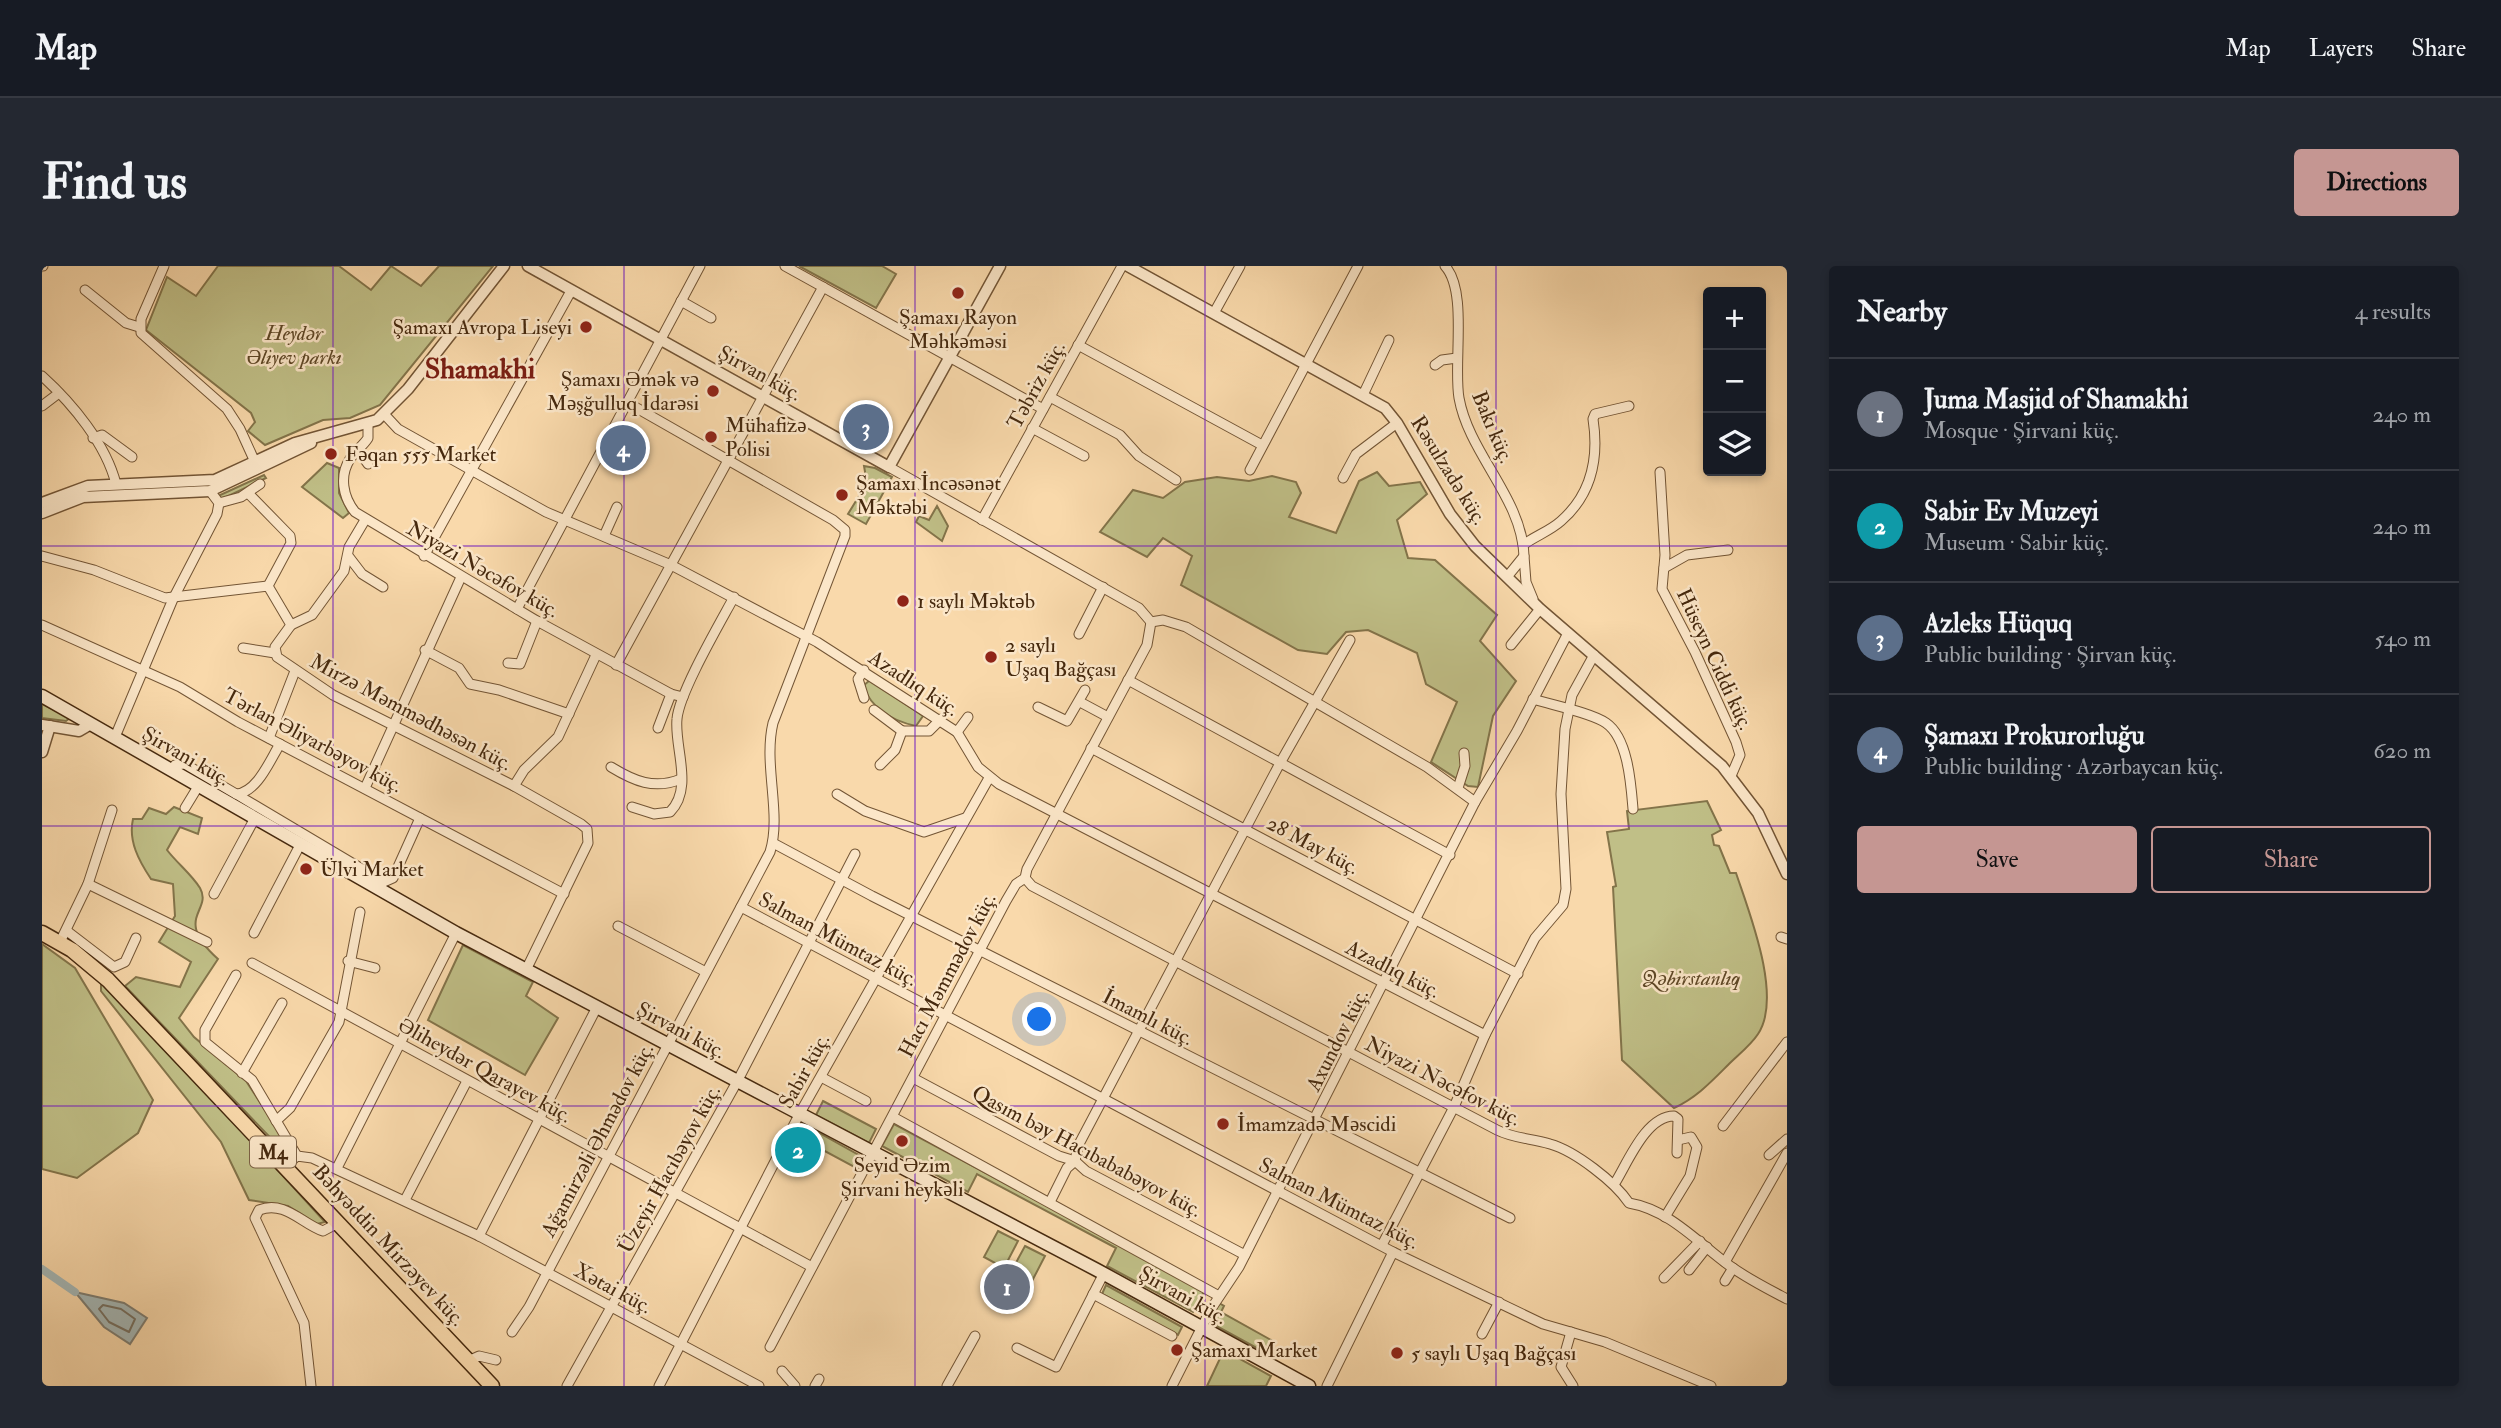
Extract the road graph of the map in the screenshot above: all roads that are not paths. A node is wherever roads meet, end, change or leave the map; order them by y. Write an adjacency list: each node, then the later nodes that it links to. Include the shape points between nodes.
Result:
1 (504, 266): 35 (street)
2 (528, 266): 14 (street, Şirvan küç.)
3 (700, 266): 15 (street)
4 (785, 266): 12 (street)
5 (1000, 266): 22 (street)
6 (1122, 266): 21 (street, Təbriz küç.)
7 (1128, 266): 16 (street, Rəsulzadə küç.)
8 (1240, 266): 16 (street)
9 (1358, 266): 24 (street)
10 (1445, 266): 23 (street, Bakı küç., via 1456,288)
11 (161, 267): 18 (street)
12 (823, 287): 22 (street); 29 (street)
13 (85, 290): 18 (street, via 126,323)
14 (571, 291): 19 (street, Şirvan küç.); 49 (street)
15 (681, 301): 17 (street); 19 (street)
16 (1214, 313): 24 (street, Rəsulzadə küç.)
17 (711, 318)
18 (139, 327): 46 (street, via 145,339 227,409)
19 (661, 340): 29 (street, Şirvan küç.); 31 (street)
20 (1389, 340): 28 (street)
21 (1078, 345): 30 (street, Təbriz küç.); 41 (street)
22 (950, 358): 34 (street); 48 (street)
23 (1457, 358): 25 (street); 66 (street, Bakı küç., via 1460,404 1513,512)
24 (1305, 363): 28 (street, Rəsulzadə küç.); 41 (street)
25 (1435, 365)
26 (42, 376): 27 (street)
27 (59, 393): 32 (street); 40 (street)
28 (1363, 395): 36 (street, Rəsulzadə küç., via 1385,408)
29 (763, 397): 45 (street); 48 (street, Şirvan küç.)
30 (1050, 397): 34 (street, Təbriz küç.); 53 (street, via 1120,435 1139,457)
31 (628, 403): 45 (street); 64 (street)
32 (42, 406)
33 (1629, 406): 66 (street, via 1595,414 1597,457 1573,507 1558,523)
34 (1043, 409): 38 (street, Təbriz küç.)
35 (384, 414): 37 (street); 49 (street, Azadlıq küç., via 398,429)
36 (1397, 423): 52 (street, via 1356,454); 75 (street, Rəsulzadə küç., via 1463,533)
37 (368, 424): 39 (street); 42 (street, Niyazi Nəcəfov küç., via 368,438)
38 (1032, 428): 43 (street); 63 (street, Təbriz küç.)
39 (329, 434): 46 (street, via 295,443); 56 (street)
40 (93, 438): 44 (street, via 103,435); 54 (street)
41 (1262, 445): 50 (street)
42 (358, 450): 47 (street); 62 (street, Niyazi Nəcəfov küç., via 347,465 344,490 348,504)
43 (1084, 456)
44 (132, 457)
45 (728, 460): 72 (street); 89 (street, Ağamirzəli Əhmədov küç., via 845,530 842,550)
46 (255, 462): 54 (street, via 204,482)
47 (368, 464)
48 (889, 467): 63 (street, Şirvan küç.)
49 (471, 469): 64 (street, Azadlıq küç.); 69 (street)
50 (1250, 470)
51 (1660, 472): 73 (street, Hüseyn Ciddi küç.)
52 (1343, 478)
53 (1176, 480)
54 (116, 484): 58 (street, via 75,489)
55 (260, 484): 57 (street)
56 (211, 491): 59 (street); 61 (street, via 90,496)
57 (248, 493): 59 (street); 76 (street, via 290,536 291,543)
58 (42, 503)
59 (219, 503): 80 (street)
60 (617, 507): 65 (street)
61 (42, 513)
62 (365, 520): 69 (street, Niyazi Nəcəfov küç.); 71 (street, via 349,547)
63 (982, 520): 78 (street, Şirvan küç.)
64 (565, 521): 65 (street, Azadlıq küç.); 82 (street)
65 (604, 536): 72 (street, Azadlıq küç.)
66 (1523, 545): 70 (street, Bakı küç.)
67 (1728, 550): 73 (street, via 1687,555)
68 (42, 556): 80 (street)
69 (424, 556): 74 (street, Niyazi Nəcəfov küç.)
70 (1524, 556): 75 (street); 81 (street, Bakı küç., via 1527,582)
71 (349, 557): 77 (street, via 362,574); 86 (street, via 312,615)
72 (671, 565): 79 (street, Azadlıq küç.); 98 (street)
73 (1664, 568): 134 (street, Hüseyn Ciddi küç., via 1662,589 1736,742 1740,755)
74 (461, 577): 82 (street, Niyazi Nəcəfov küç.); 93 (street)
75 (1507, 577): 81 (street, Rəsulzadə küç.)
76 (268, 586): 80 (street); 86 (street)
77 (383, 587)
78 (1103, 587): 84 (street, Şirvan küç., via 1139,608); 88 (street)
79 (734, 597): 89 (street, Azadlıq küç.); 106 (street)
80 (173, 599): 100 (street)
81 (1537, 607): 87 (street, Rəsulzadə küç.); 91 (street)
82 (517, 610): 83 (street, Niyazi Nəcəfov küç.)
83 (537, 621): 95 (street, Niyazi Nəcəfov küç.); 97 (street, via 520,664)
84 (1152, 622): 102 (street, Hacı Məmmədov küç., via 1147,645); 109 (street, via 1186,627)
85 (42, 625): 100 (street, Tərlan Əliyarbəyov küç.)
86 (291, 625): 94 (street)
87 (1568, 633): 96 (street, Rəsulzadə küç.); 108 (street, Axundov küç.)
88 (1079, 634)
89 (807, 636): 99 (street, Azadlıq küç.); 153 (street, Ağamirzəli Əhmədov küç., via 770,739)
90 (1350, 640): 109 (street)
91 (1511, 645)
92 (243, 648): 94 (street)
93 (425, 650): 114 (street, via 459,668 470,684); 119 (street)
94 (275, 653): 101 (street, Mirzə Məmmədhəsən küç.)
95 (596, 655): 98 (street, Niyazi Nəcəfov küç.); 114 (street)
96 (1594, 655): 113 (street); 134 (street, Rəsulzadə küç.)
97 (508, 663)
98 (616, 665): 104 (street, Niyazi Nəcəfov küç.)
99 (864, 670): 107 (street, via 858,679); 117 (street, Azadlıq küç.)
100 (142, 671): 124 (street); 125 (street, Tərlan Əliyarbəyov küç., via 180,687)
101 (295, 671): 119 (street, Mirzə Məmmədhəsən küç.); 125 (street)
102 (1128, 680): 116 (street, Hacı Məmmədov küç.); 131 (street)
103 (1086, 690): 110 (street)
104 (670, 694): 106 (street, Niyazi Nəcəfov küç.); 121 (street)
105 (42, 696): 118 (main road, Şirvani küç.)
106 (683, 696): 136 (street, via 676,720)
107 (864, 698)
108 (1533, 699): 113 (street); 143 (street, Axundov küç.)
109 (1314, 700): 131 (street); 140 (street)
110 (1080, 702): 111 (street, via 1067,721); 116 (street)
111 (1038, 707)
112 (874, 710): 122 (street)
113 (1567, 711): 146 (street, via 1597,718 1615,732 1629,774); 183 (street, via 1561,794 1564,898 1560,910 1535,938)
114 (569, 714): 138 (street, via 558,737)
115 (968, 717): 123 (street)
116 (1108, 717): 127 (street, Hacı Məmmədov küç.)
117 (941, 719): 122 (street, via 929,731); 123 (street, Azadlıq küç.)
118 (91, 724): 120 (street, via 79,731); 124 (main road, Şirvani küç.)
119 (395, 724): 138 (street, Mirzə Məmmədhəsən küç.); 139 (street)
120 (46, 726): 128 (street)
121 (657, 728)
122 (902, 731): 130 (street, via 895,750)
123 (957, 732): 135 (street, Azadlıq küç.)
124 (115, 737): 133 (main road, Şirvani küç.)
125 (269, 738): 126 (street, Tərlan Əliyarbəyov küç.)
126 (280, 744): 139 (street, Tərlan Əliyarbəyov küç.); 141 (street, via 251,789)
127 (1091, 748): 148 (street, Hacı Məmmədov küç.); 152 (street, 28 May küç.)
128 (42, 752)
129 (1464, 753): 140 (street)
130 (880, 765)
131 (1279, 765): 152 (street); 156 (street)
132 (611, 767): 136 (street, via 643,783 669,784)
133 (172, 769): 137 (main road, Şirvani küç.); 141 (street, via 179,764 191,766)
134 (1731, 776): 157 (street, Rəsulzadə küç., via 1758,813)
135 (989, 778): 148 (street, Azadlıq küç.); 151 (street, Sabir küç.)
136 (681, 779): 144 (street, via 678,801 670,812 654,814)
137 (199, 785): 145 (street); 149 (main road, Şirvani küç.)
138 (514, 786): 162 (street, Mirzə Məmmədhəsən küç., via 587,829 588,843)
139 (365, 788): 150 (street, Tərlan Əliyarbəyov küç.)
140 (1458, 788): 143 (street)
141 (236, 794): 150 (street, via 384,882 393,878)
142 (837, 794): 151 (street, via 865,811 924,832)
143 (1475, 802): 156 (street, Axundov küç.)
144 (632, 807)
145 (185, 808)
146 (1633, 809)
147 (112, 810): 160 (street)
148 (1056, 815): 158 (street, Hacı Məmmədov küç.); 163 (street, Azadlıq küç.)
149 (255, 818): 154 (main road, Şirvani küç.); 161 (street)
150 (421, 818): 162 (street, Tərlan Əliyarbəyov küç.)
151 (965, 818): 166 (street, Sabir küç.)
152 (1245, 829): 163 (street); 167 (street, 28 May küç.)
153 (773, 843): 159 (street, İmamlı küç.); 164 (street, Ağamirzəli Əhmədov küç.)
154 (300, 845): 170 (street); 171 (main road, Şirvani küç.)
155 (855, 854): 159 (street, Üzeyir Hacıbəyov küç.)
156 (1450, 855): 167 (street, Axundov küç.)
157 (1787, 872)
158 (1025, 878): 176 (street, Hacı Məmmədov küç., via 1011,892); 179 (street, Niyazi Nəcəfov küç., via 1032,886)
159 (841, 880): 166 (street, İmamlı küç.); 175 (street, Üzeyir Hacıbəyov küç.)
160 (88, 884): 172 (street); 174 (street)
161 (214, 894)
162 (564, 894): 181 (street)
163 (1210, 895): 179 (street); 186 (street, Azadlıq küç.)
164 (741, 907): 175 (street, Salman Mümtaz küç.); 182 (street, Ağamirzəli Əhmədov küç.)
165 (360, 912): 177 (street)
166 (910, 915): 176 (street, İmamlı küç.); 185 (street, Sabir küç.)
167 (1418, 920): 183 (street, 28 May küç.); 186 (street, Axundov küç.)
168 (618, 926): 182 (street)
169 (42, 933): 172 (highway, Bəhyəddin Mirzəyev küç. / M4)
170 (254, 933)
171 (456, 933): 181 (main road, Şirvani küç.); 194 (street)
172 (64, 936): 173 (street, via 114,967 125,962); 218 (highway, Bəhyəddin Mirzəyev küç. / M4)
173 (136, 937)
174 (207, 942)
175 (810, 943): 185 (street, Salman Mümtaz küç.); 200 (street, Üzeyir Hacıbəyov küç.)
176 (979, 951): 190 (street, Hacı Məmmədov küç.); 191 (street, İmamlı küç.)
177 (348, 961): 180 (street); 189 (street)
178 (252, 963): 189 (street, Əliheydər Qarayev küç.)
179 (1175, 963): 191 (street); 196 (street, Niyazi Nəcəfov küç.)
180 (375, 968)
181 (526, 970): 188 (main road, Şirvani küç.)
182 (706, 972): 195 (street, Ağamirzəli Əhmədov küç.)
183 (1518, 974): 192 (street)
184 (236, 975): 197 (street, via 204,1036 209,1047)
185 (875, 978): 190 (street, Salman Mümtaz küç.); 198 (street, Sabir küç.)
186 (1385, 985): 192 (street, Azadlıq küç.); 196 (street, Axundov küç.)
187 (282, 1003): 197 (street)
188 (597, 1007): 195 (main road, Şirvani küç.); 207 (street)
189 (342, 1012): 194 (street, Əliheydər Qarayev küç.); 208 (street, via 290,1108)
190 (944, 1017): 199 (street, Hacı Məmmədov küç.); 202 (street, Salman Mümtaz küç.)
191 (1139, 1032): 202 (street); 209 (street, İmamlı küç.)
192 (1485, 1035): 204 (street)
193 (1787, 1042): 210 (street)
194 (400, 1044): 201 (street, Əliheydər Qarayev küç.); 220 (street)
195 (668, 1045): 200 (main road, Şirvani küç.); 217 (street, Ağamirzəli Əhmədov küç.)
196 (1349, 1054): 204 (street, Niyazi Nəcəfov küç.); 209 (street, Axundov küç.)
197 (243, 1073): 208 (street)
198 (821, 1077): 203 (street); 205 (street, Sabir küç.)
199 (913, 1078): 206 (street, Hacı Məmmədov küç.); 219 (street, Qasım bəy Hacıbababəyov küç.)
200 (738, 1080): 205 (main road, Şirvani küç.); 224 (street, Üzeyir Hacıbəyov küç.)
201 (467, 1082): 207 (street, Əliheydər Qarayev küç.); 225 (street)
202 (1103, 1099): 219 (street, via 1077,1146); 223 (street, Salman Mümtaz küç.)
203 (866, 1101)
204 (1454, 1107): 221 (street); 222 (street, Niyazi Nəcəfov küç., via 1512,1138 1565,1150)
205 (800, 1113): 213 (main road, Şirvani küç.); 230 (street, Sabir küç.)
206 (893, 1117): 213 (street, Hacı Məmmədov küç.); 226 (street)
207 (538, 1119): 217 (street, Əliheydər Qarayev küç.); 231 (street)
208 (276, 1121): 218 (street)
209 (1315, 1121): 221 (street, İmamlı küç.); 223 (street, Axundov küç.)
210 (1723, 1126)
211 (1787, 1139): 216 (street)
212 (1678, 1140): 214 (street); 222 (street, via 1679,1124 1674,1116 1655,1123); 227 (street, via 1692,1137 1697,1147 1690,1176)
213 (874, 1152): 237 (street, Hacı Məmmədov küç.); 240 (main road, Şirvani küç.)
214 (1677, 1153)
215 (1787, 1153): 236 (street)
216 (1769, 1154)
217 (608, 1157): 224 (street, Əliheydər Qarayev küç.); 239 (street, Ağamirzəli Əhmədov küç.)
218 (291, 1161): 220 (street, Xətai küç., via 312,1158); 229 (highway, Bəhyəddin Mirzəyev küç. / M4)
219 (1075, 1161): 226 (street); 235 (street, Qasım bəy Hacıbababəyov küç.)
220 (337, 1168): 225 (street, Xətai küç.)
221 (1421, 1172): 228 (street, İmamlı küç.); 233 (street)
222 (1615, 1183): 227 (street, Niyazi Nəcəfov küç., via 1629,1203)
223 (1278, 1192): 233 (street, Salman Mümtaz küç.); 235 (street, Axundov küç.)
224 (675, 1193): 230 (street, Əliheydər Qarayev küç.); 247 (street, Üzeyir Hacıbəyov küç.)
225 (405, 1199): 231 (street, Xətai küç.)
226 (1050, 1202): 244 (street)
227 (1665, 1217): 232 (street, Niyazi Nəcəfov küç.)
228 (1510, 1218)
229 (338, 1223): 258 (highway, Bəhyəddin Mirzəyev küç. / M4); 262 (street, via 323,1231 270,1207 255,1218 304,1323)
230 (739, 1228): 237 (street, Əliheydər Qarayev küç.); 254 (street, Sabir küç.)
231 (479, 1236): 239 (street, Xətai küç.)
232 (1704, 1244): 236 (street, Niyazi Nəcəfov küç.); 238 (street); 241 (street)
233 (1382, 1245): 234 (street, Salman Mümtaz küç.)
234 (1393, 1252): 246 (street, Salman Mümtaz küç.); 270 (street)
235 (1245, 1255): 244 (street, Axundov küç.)
236 (1729, 1265): 242 (street); 245 (street, Niyazi Nəcəfov küç.)
237 (812, 1267): 255 (street, Hacı Məmmədov küç.)
238 (1689, 1270)
239 (547, 1273): 247 (street, Xətai küç.); 249 (street, Ağamirzəli Əhmədov küç.)
240 (1104, 1273): 243 (street); 248 (main road, Şirvani küç.)
241 (1664, 1278)
242 (1725, 1281)
243 (1093, 1294): 253 (street); 256 (street, via 1056,1367)
244 (1219, 1296): 248 (street, Axundov küç.)
245 (1787, 1299)
246 (1499, 1303): 250 (street, Salman Mümtaz küç.); 251 (street)
247 (612, 1308): 254 (street, Xətai küç.); 261 (street, Üzeyir Hacıbəyov küç.)
248 (1202, 1328): 268 (street, Axundov küç.); 269 (main road, Şirvani küç.)
249 (512, 1332)
250 (1571, 1332): 271 (street, via 1561,1367); 272 (street, Salman Mümtaz küç.)
251 (1482, 1334)
252 (975, 1336): 267 (street)
253 (1172, 1336)
254 (680, 1344): 260 (street, Xətai küç.); 264 (street, Sabir küç.)
255 (770, 1347)
256 (1017, 1348)
257 (496, 1360): 258 (street, via 479,1356)
258 (468, 1361): 263 (highway, Bəhyəddin Mirzəyev küç. / M4)
259 (782, 1371): 266 (street)
260 (745, 1383): 265 (street, Xətai küç.)
261 (573, 1384)
262 (311, 1386)
263 (492, 1386)
264 (659, 1386)
265 (759, 1386)
266 (795, 1386)
267 (947, 1386)
268 (1172, 1386)
269 (1309, 1386)
270 (1326, 1386)
271 (1573, 1386)
272 (1711, 1386)

